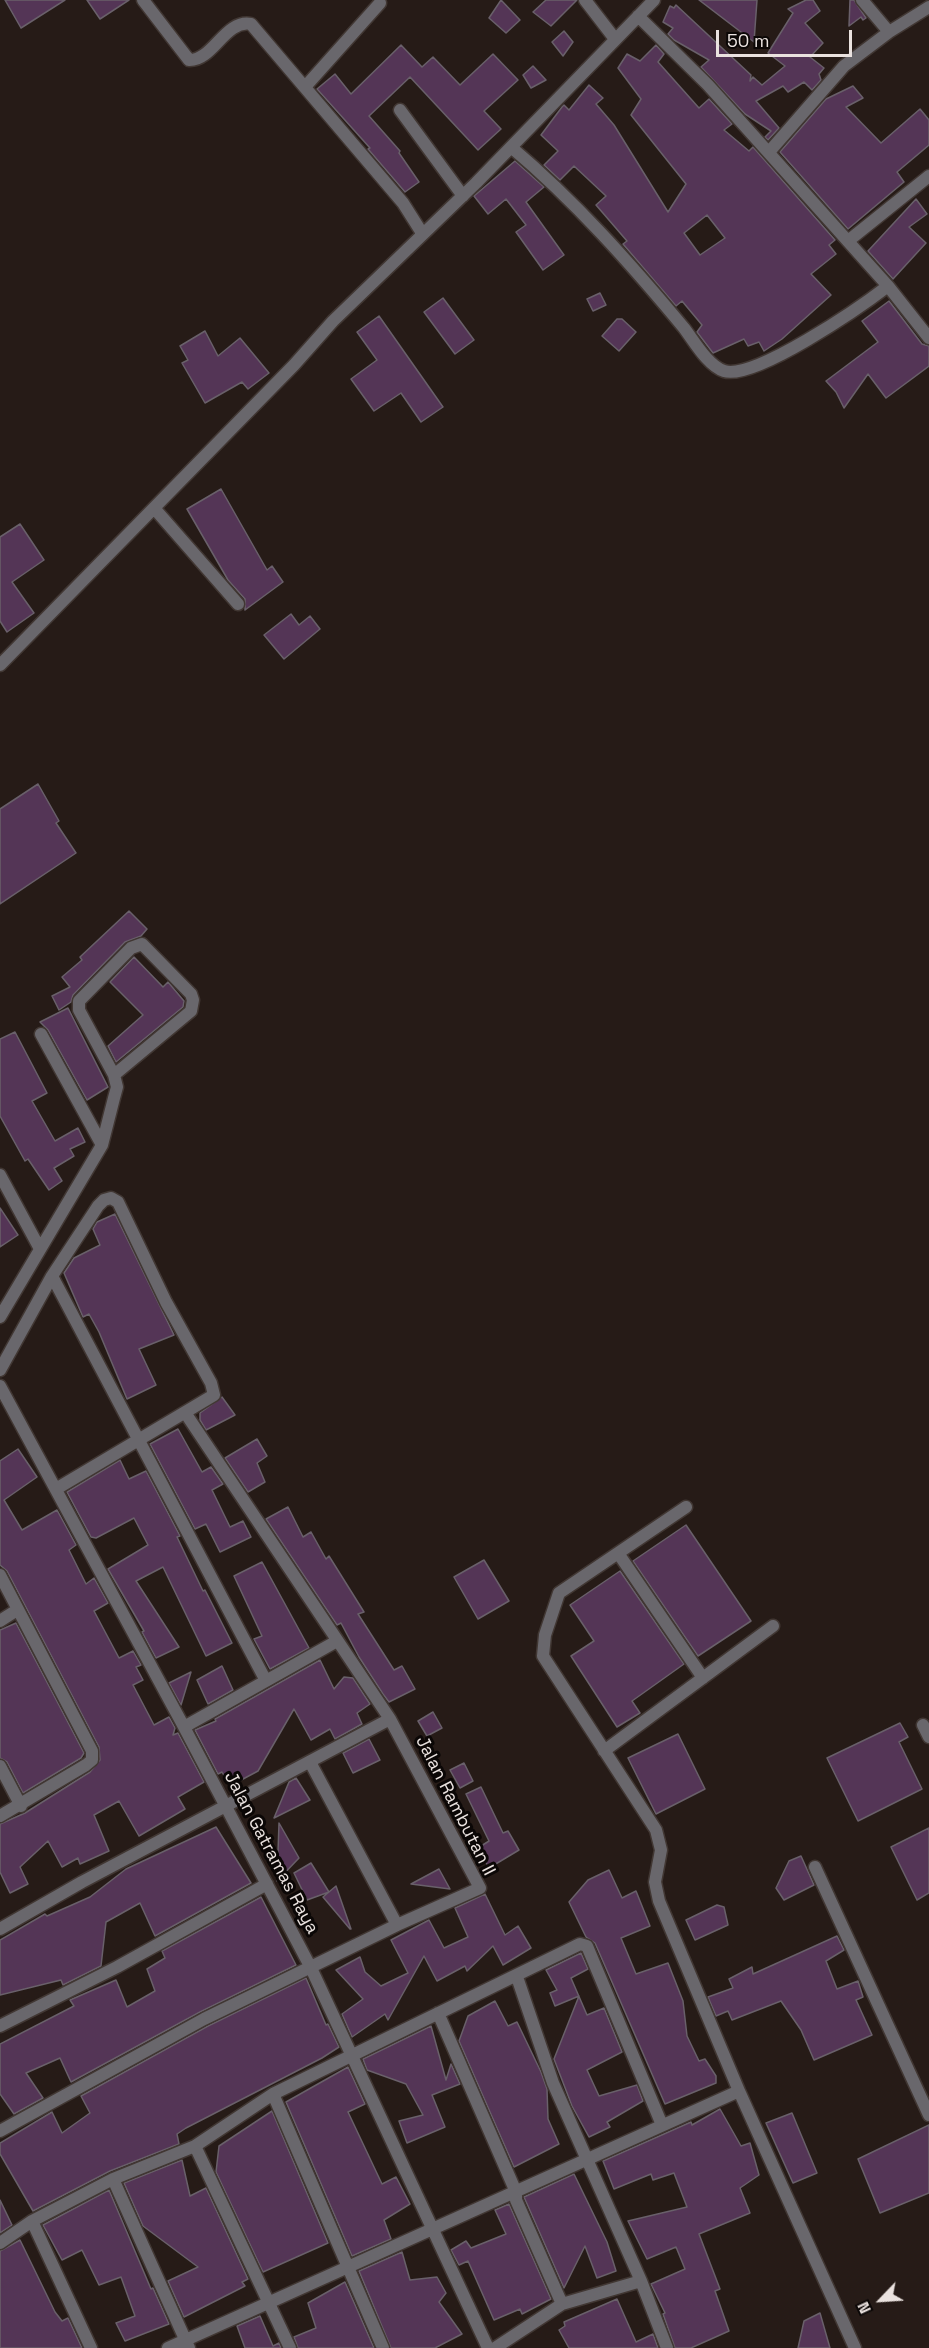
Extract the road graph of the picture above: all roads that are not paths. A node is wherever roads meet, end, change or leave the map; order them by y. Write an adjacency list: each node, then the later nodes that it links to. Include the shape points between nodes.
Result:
1 (143, 0): 10 (street, via 189,60 199,58 234,28 247,23)
2 (585, 0): 9 (street)
3 (654, 0): 7 (street)
4 (862, 0): 8 (street)
5 (380, 3): 10 (street)
6 (929, 7): 8 (street)
7 (638, 16): 9 (street); 13 (street)
8 (889, 32): 13 (street, via 844,66)
9 (615, 39): 12 (street)
10 (305, 87): 16 (street, via 403,203)
11 (400, 110): 15 (street)
12 (511, 147): 15 (street); 18 (street, via 599,231 708,359 724,371 741,372 756,366 840,321)
13 (769, 152): 17 (street)
14 (929, 176): 17 (street)
15 (462, 195): 16 (street)
16 (422, 234): 20 (street)
17 (848, 241): 18 (street)
18 (888, 286): 19 (street)
19 (929, 338)
20 (154, 508): 21 (street); 22 (street)
21 (238, 604)
22 (0, 665)
23 (41, 1034): 25 (street)
24 (114, 1075): 24 (street, via 193,1006 191,994 142,944 132,948 78,1005); 25 (street, via 117,1087)
25 (102, 1145): 27 (street)
26 (0, 1175): 27 (street)
27 (40, 1249): 29 (street)
28 (52, 1276): 30 (street); 32 (street, via 98,1206 111,1198 118,1202 166,1302 211,1383 214,1395); 33 (street)
29 (0, 1317)
30 (0, 1370)
31 (0, 1386): 34 (street, Jalan Gatramas Raya)
32 (186, 1414): 33 (street); 41 (street, Jalan Rambutan II)
33 (138, 1440): 34 (street); 43 (street)
34 (56, 1489): 46 (street, Jalan Gatramas Raya)
35 (686, 1508): 36 (street)
36 (618, 1553): 42 (street); 48 (street, via 559,1593 543,1656)
37 (0, 1575): 38 (street)
38 (16, 1610): 39 (street); 51 (street, via 92,1751 92,1760 86,1765)
39 (0, 1621)
40 (773, 1626): 42 (street)
41 (337, 1641): 43 (street); 44 (street, Jalan Rambutan II)
42 (703, 1678): 48 (street)
43 (265, 1679): 46 (street)
44 (390, 1719): 49 (street); 56 (street, Jalan Rambutan II, via 480,1888)
45 (923, 1725): 47 (street)
46 (184, 1726): 52 (street, Jalan Gatramas Raya)
47 (929, 1737)
48 (604, 1751): 63 (street, via 656,1830 661,1850 655,1882 659,1901)
49 (310, 1762): 52 (street); 56 (street)
50 (0, 1766): 51 (street)
51 (21, 1806): 53 (street)
52 (227, 1807): 55 (street, Jalan Gatramas Raya); 57 (street)
53 (0, 1816)
54 (815, 1867): 65 (street)
55 (267, 1884): 58 (street, Jalan Gatramas Raya); 61 (street)
56 (397, 1925): 58 (street, Jalan Rambutan II)
57 (0, 1929)
58 (311, 1968): 62 (street, Jalan Gatramas Raya); 67 (street, Jalan Rambutan II, via 204,2019)
59 (517, 1977): 60 (street); 66 (street, via 580,1944 587,1946); 69 (street, via 553,2083)
60 (438, 2013): 62 (street); 71 (street)
61 (0, 2026)
62 (353, 2056): 64 (street); 73 (street, Jalan Gatramas Raya)
63 (740, 2091): 66 (street); 87 (street)
64 (273, 2094): 68 (street); 75 (street)
65 (929, 2115)
66 (662, 2126): 69 (street)
67 (0, 2131)
68 (195, 2146): 70 (street); 77 (street)
69 (587, 2159): 71 (street); 76 (street)
70 (113, 2180): 72 (street); 79 (street)
71 (516, 2192): 73 (street); 78 (street, via 516,2200)
72 (32, 2220): 74 (street); 80 (street)
73 (431, 2229): 75 (street); 84 (street, Jalan Gatramas Raya)
74 (0, 2243)
75 (347, 2268): 77 (street); 83 (street)
76 (641, 2281): 78 (street); 86 (street)
77 (270, 2302): 79 (street); 82 (street)
78 (562, 2304): 85 (street)
79 (187, 2344): 81 (street)
80 (91, 2348)
81 (168, 2348)
82 (290, 2348)
83 (383, 2348)
84 (488, 2348)
85 (495, 2348)
86 (667, 2348)
87 (855, 2348)

